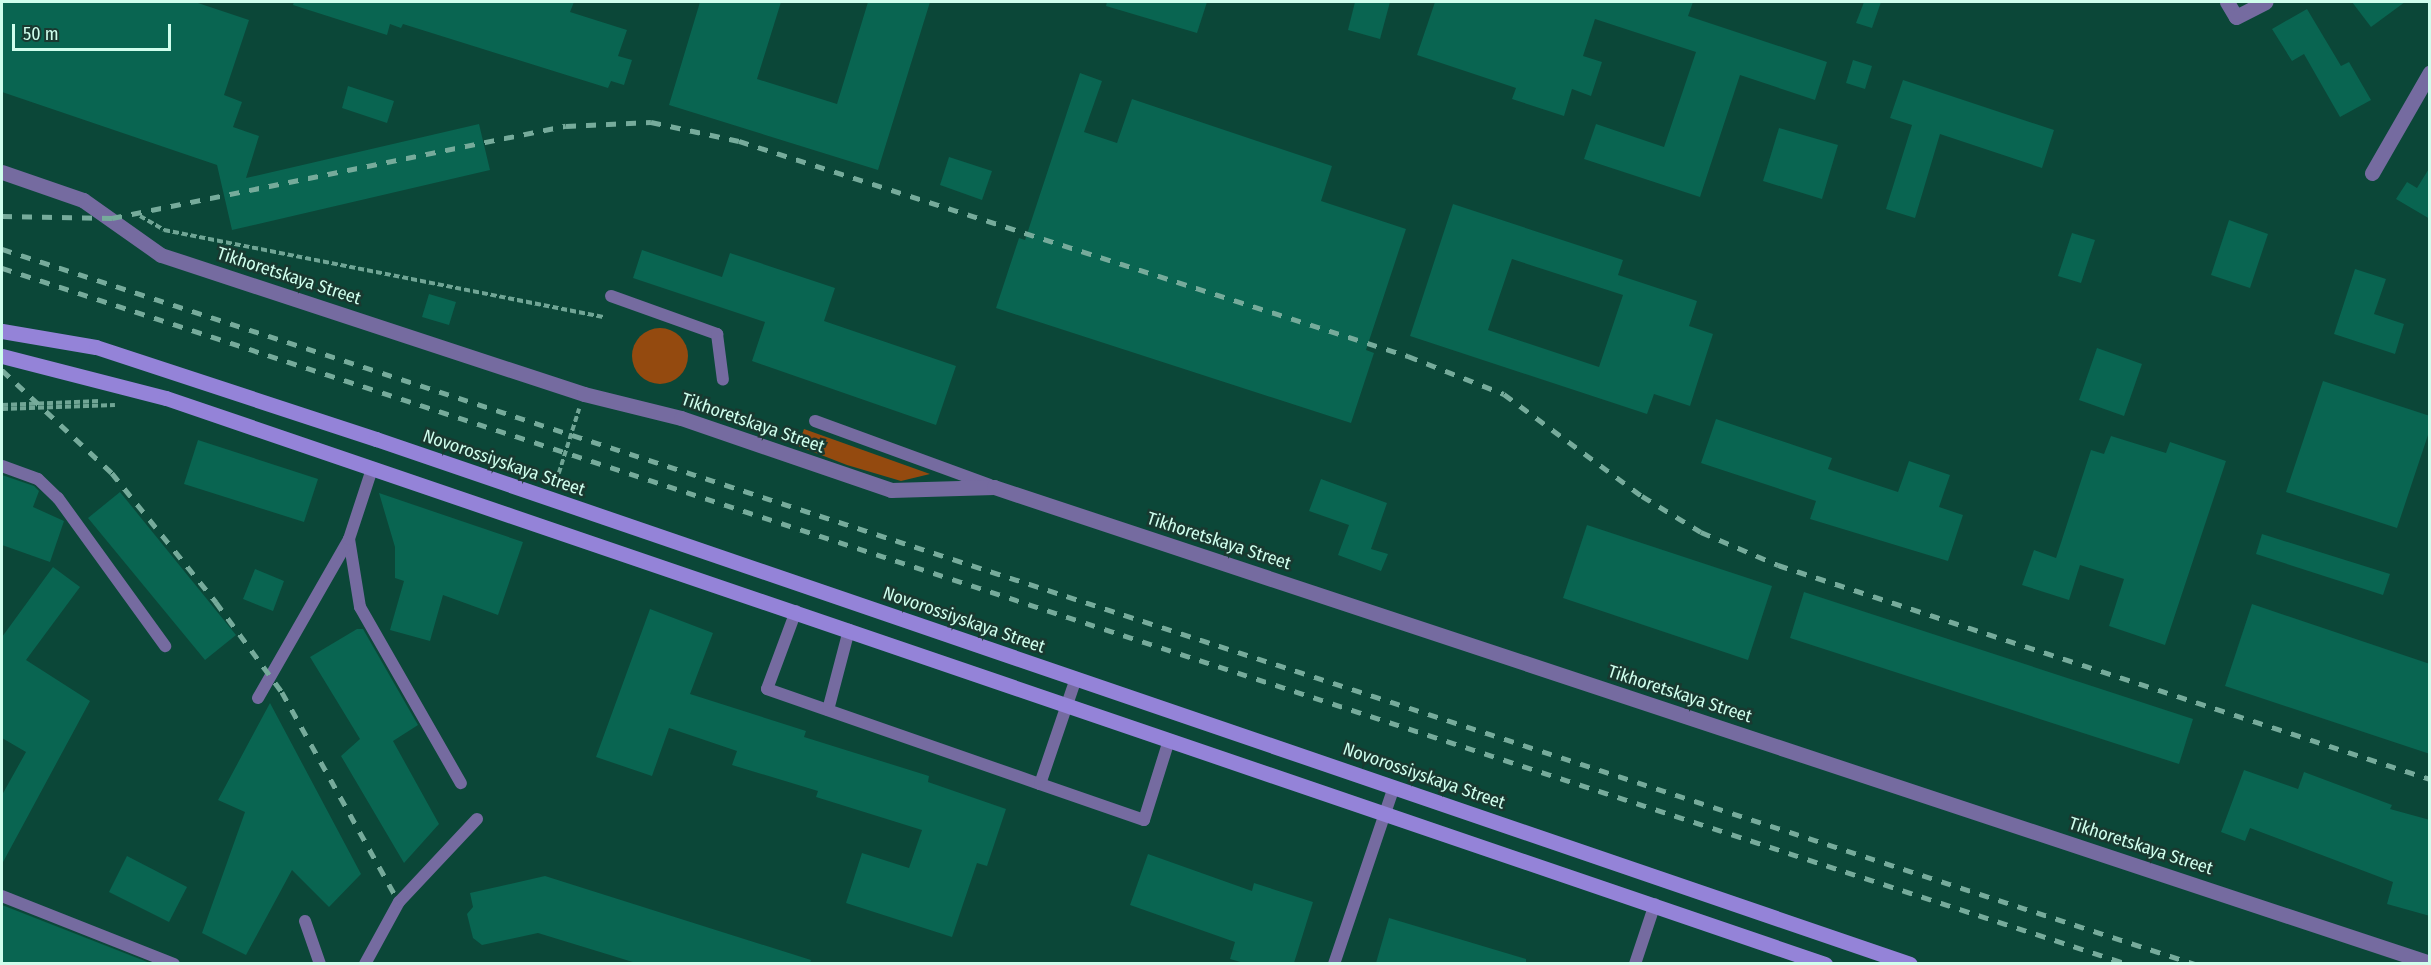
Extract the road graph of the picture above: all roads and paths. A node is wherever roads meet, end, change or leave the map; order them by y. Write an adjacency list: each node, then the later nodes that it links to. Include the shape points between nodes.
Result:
1 (2227, 2): 2 (street, via 2236,17)
2 (2265, 2)
3 (2430, 72): 5 (street)
4 (2, 171): 12 (street, Tikhoretskaya Street, via 83,200 161,255)
5 (2372, 173)
6 (146, 219): 8 (path, via 164,230)
7 (611, 296): 11 (lane, via 717,334)
8 (605, 317)
9 (2, 331): 22 (main road, Novorossiyskaya Street, via 96,347)
10 (2, 356): 15 (main road, via 123,385)
11 (723, 380)
12 (584, 394): 16 (path); 17 (street, Tikhoretskaya Street, via 681,418 891,490)
13 (815, 421): 17 (lane)
14 (2, 466): 21 (lane, via 38,478 58,498)
15 (372, 469): 18 (lane); 19 (main road)
16 (555, 487)
17 (994, 487): 42 (street, Tikhoretskaya Street)
18 (349, 539): 23 (lane); 27 (lane, via 360,607)
19 (796, 611): 20 (main road); 25 (lane, via 767,689)
20 (849, 630): 24 (main road); 25 (lane)
21 (165, 645)
22 (1076, 678): 24 (lane); 29 (main road, Novorossiyskaya Street)
23 (258, 698)
24 (1066, 706): 26 (main road); 28 (lane)
25 (828, 710): 28 (lane)
26 (1169, 740): 28 (lane, via 1144,820); 30 (main road)
27 (461, 783)
28 (1040, 784)
29 (1394, 787): 30 (lane); 41 (main road, Novorossiyskaya Street)
30 (1386, 811): 33 (main road); 38 (lane)
31 (477, 819): 37 (lane, via 399,903)
32 (2, 896): 35 (lane)
33 (1654, 904): 39 (lane); 40 (main road)
34 (305, 921): 36 (lane)
35 (174, 963)
36 (320, 963)
37 (365, 963)
38 (1334, 963)
39 (1635, 963)
40 (1825, 963)
41 (1910, 963)
42 (2430, 963)

